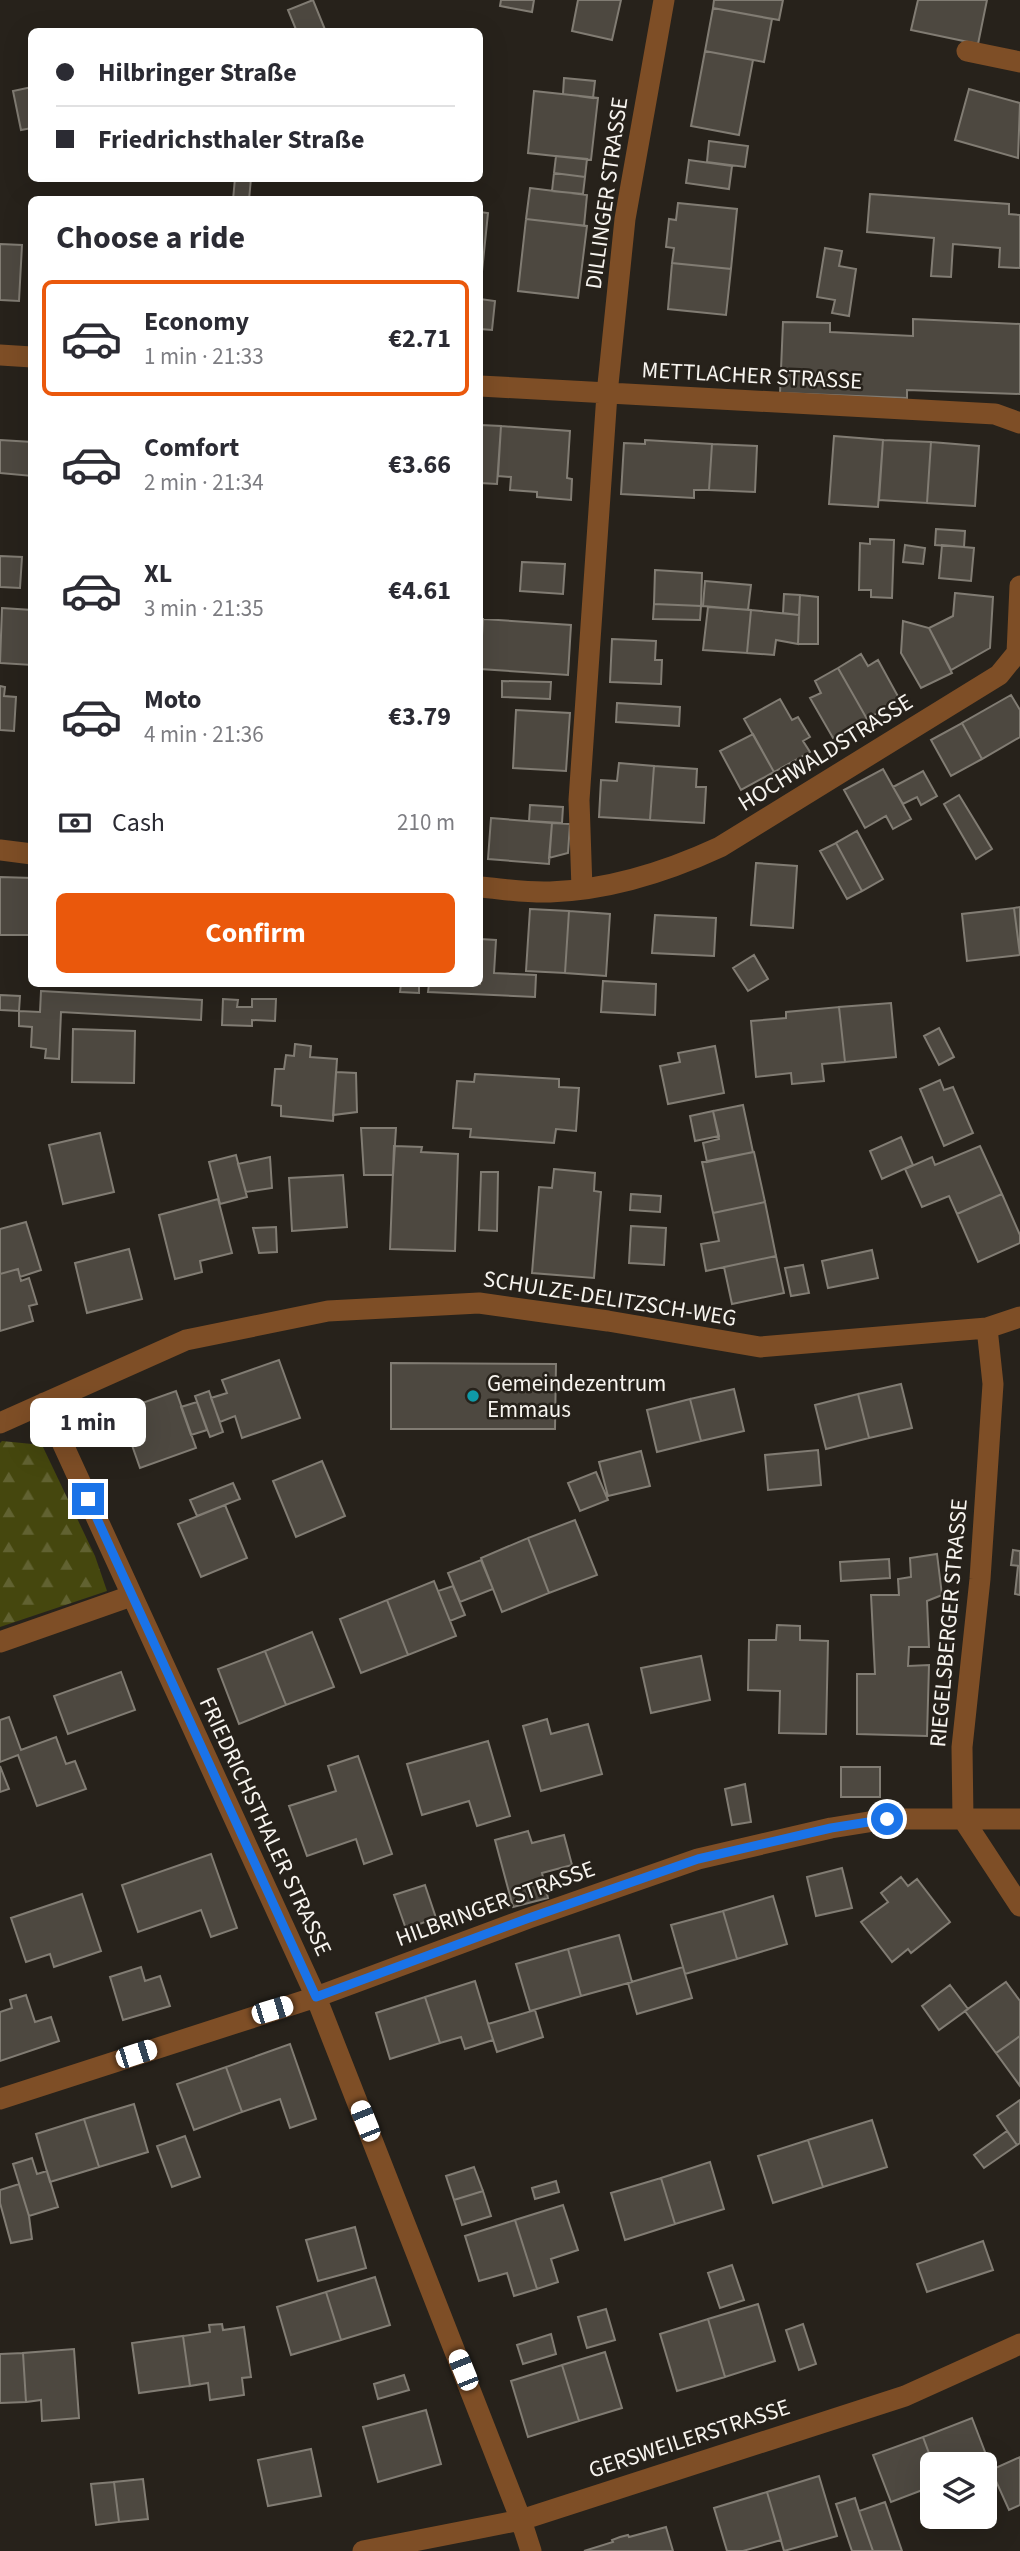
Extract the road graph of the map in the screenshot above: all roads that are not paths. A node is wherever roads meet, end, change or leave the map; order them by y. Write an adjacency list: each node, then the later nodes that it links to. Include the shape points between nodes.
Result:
1 (664, 0): 7 (street, DILLINGER STRASSE, via 625,219)
2 (967, 51): 3 (street)
3 (1020, 62)
4 (0, 355): 5 (street)
5 (28, 357)
6 (483, 386): 7 (street, METTLACHER STRASSE)
7 (607, 394): 8 (street, METTLACHER STRASSE, via 995,414); 13 (street, via 579,800)
8 (1019, 429)
9 (1020, 586): 13 (street, HOCHWALDSTRASSE, via 1017,653 999,675 720,847 679,866 615,885)
10 (0, 850): 11 (street)
11 (28, 853)
12 (483, 887): 13 (street, HOCHWALDSTRASSE, via 548,892)
13 (582, 889)
14 (1020, 1317): 15 (street, SCHULZE-DELITZSCH-WEG)
15 (987, 1328): 16 (street, SCHULZE-DELITZSCH-WEG, via 760,1347 480,1303 328,1311 186,1340); 20 (street, RIEGELSBERGER STRASSE, via 993,1384 980,1579 962,1747)
16 (44, 1403): 17 (street, SCHULZE-DELITZSCH-WEG); 18 (street, FRIEDRICHSTHALER STRASSE)
17 (0, 1423)
18 (131, 1596): 19 (street); 23 (street, FRIEDRICHSTHALER STRASSE)
19 (0, 1642)
20 (963, 1819): 21 (street, HILBRINGER STRASSE); 22 (street); 23 (street, HILBRINGER STRASSE, via 887,1819 698,1859)
21 (1020, 1819)
22 (1020, 1906)
23 (316, 1997): 24 (street, HILBRINGER STRASSE); 26 (street, FRIEDRICHSTHALER STRASSE)
24 (0, 2099)
25 (1020, 2344): 26 (street, GERSWEILERSTRASSE, via 905,2396)
26 (522, 2519): 27 (street, GERSWEILERSTRASSE); 28 (street, FRIEDRICHSTHALER STRASSE)
27 (363, 2551)
28 (531, 2551)

